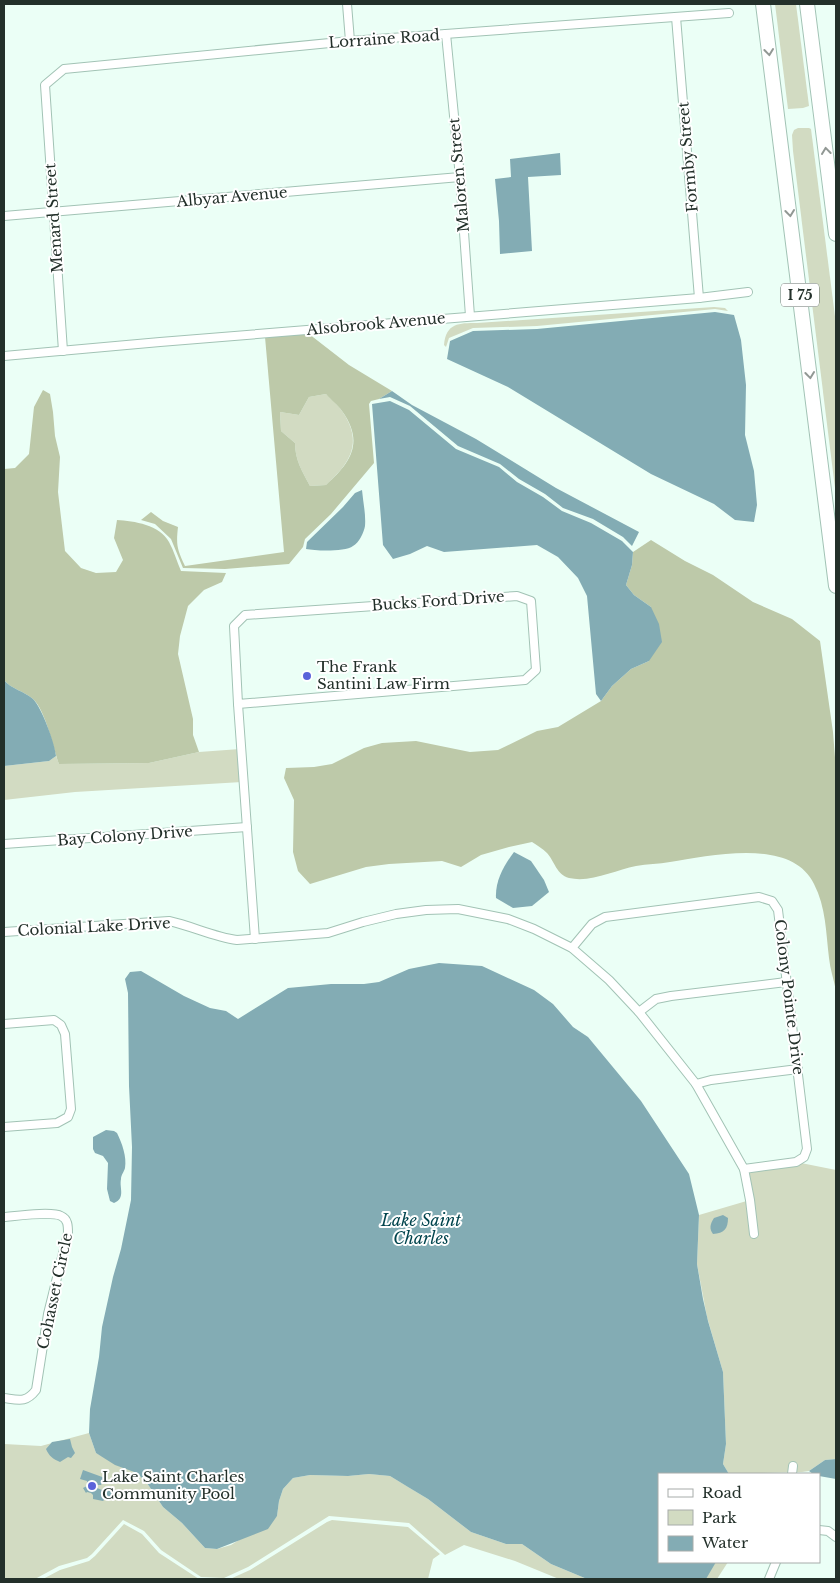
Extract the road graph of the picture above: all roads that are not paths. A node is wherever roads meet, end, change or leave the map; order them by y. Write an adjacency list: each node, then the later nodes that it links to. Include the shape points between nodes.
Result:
1 (347, 4): 7 (street)
2 (763, 4): 18 (highway, I 75, one-way to 18)
3 (808, 4): 12 (highway, one-way to 3)
4 (729, 13): 5 (street, Lorraine Road)
5 (676, 17): 6 (street, Lorraine Road); 14 (street, Formby Street)
6 (446, 34): 7 (street, Lorraine Road); 9 (street, Maloren Street)
7 (350, 41): 8 (street, Lorraine Road, via 64,69)
8 (45, 85): 10 (street, Menard Street)
9 (460, 177): 10 (street, Albyar Avenue); 15 (street, Maloren Street)
10 (54, 212): 11 (street, Albyar Avenue); 16 (street, Menard Street)
11 (4, 216)
12 (836, 234)
13 (748, 292): 14 (street, Alsobrook Avenue)
14 (699, 298): 15 (street, Alsobrook Avenue)
15 (470, 316): 16 (street, Alsobrook Avenue)
16 (64, 351): 17 (street, Alsobrook Avenue)
17 (4, 356)
18 (836, 586)
19 (238, 704): 19 (street, Bucks Ford Drive, via 234,626 245,615 517,596 531,602 536,670 525,680); 20 (street, Bucks Ford Drive)
20 (247, 827): 21 (street, Bay Colony Drive); 23 (street, Bucks Ford Drive)
21 (4, 844)
22 (4, 932): 23 (street, Colonial Lake Drive, via 169,921 222,938)
23 (255, 939): 24 (street, Colonial Lake Drive, via 328,933 396,914 458,909 508,919 534,928)
24 (572, 948): 25 (street, Colony Pointe Drive, via 592,924 605,917 759,897 772,901 778,910); 26 (street, Colonial Lake Drive)
25 (786, 982): 26 (street, via 656,999); 28 (street, Colony Pointe Drive)
26 (639, 1012): 29 (street, Colonial Lake Drive)
27 (4, 1024): 30 (street, via 54,1020 61,1025 65,1034 71,1109 68,1117 57,1123)
28 (798, 1069): 29 (street); 31 (street, Colony Pointe Drive, via 807,1149 804,1157 796,1162)
29 (696, 1084): 31 (street, Colonial Lake Drive)
30 (4, 1127)
31 (744, 1169): 33 (street, Colonial Lake Drive)
32 (4, 1217): 34 (street, Cohasset Circle, via 54,1214 62,1216 68,1223 48,1314 36,1390 30,1398)
33 (754, 1234)
34 (4, 1398)
35 (820, 1530): 36 (street)
36 (836, 1537)
37 (776, 1563): 38 (street)
38 (769, 1579)

